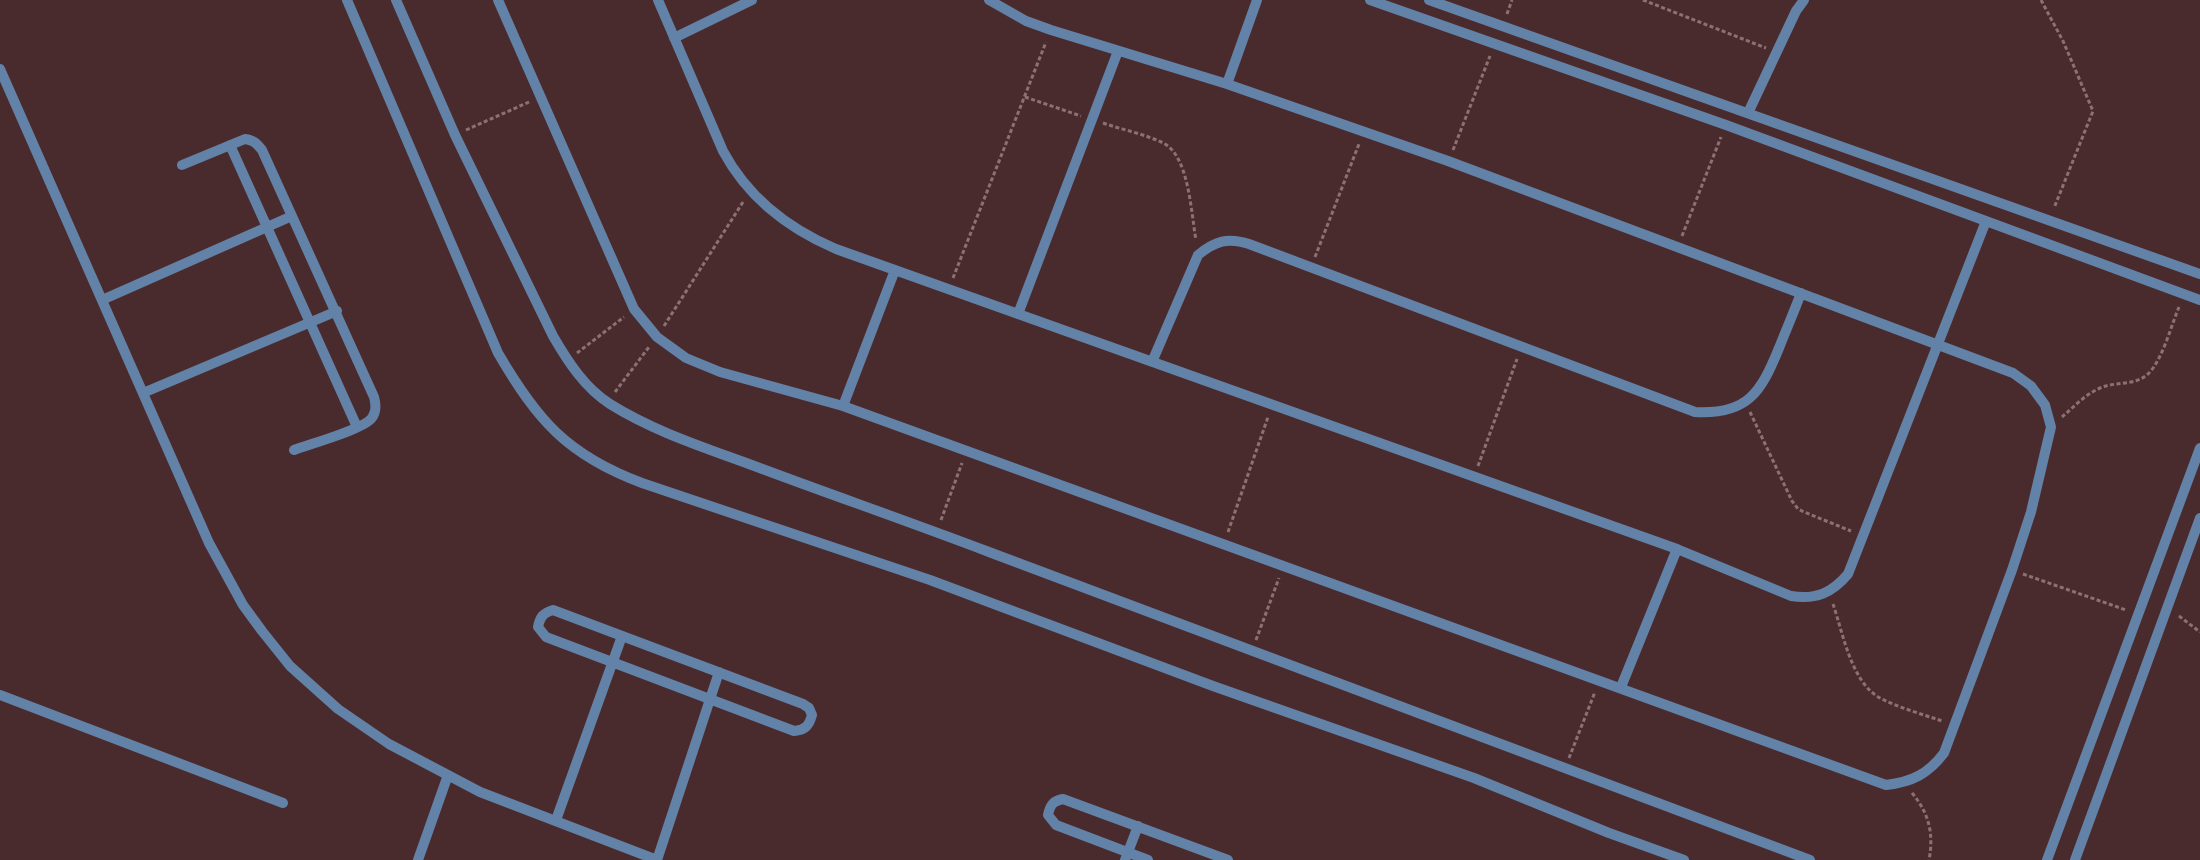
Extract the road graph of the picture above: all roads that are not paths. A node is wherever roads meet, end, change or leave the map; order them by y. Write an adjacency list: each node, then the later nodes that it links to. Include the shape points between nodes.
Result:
1 (347, 0): 55 (street, via 498,353 536,412 583,455 611,472 930,580 1213,686 1474,778)
2 (396, 0): 56 (street, via 455,135 567,361 585,383 608,402 641,422 696,444)
3 (498, 0): 34 (street, via 634,309 657,337 686,358 720,372)
4 (658, 0): 11 (street)
5 (752, 0): 11 (street)
6 (989, 0): 12 (street, via 1026,21)
7 (1257, 0): 14 (street)
8 (1370, 0): 19 (street)
9 (1429, 0): 15 (street)
10 (1804, 0): 15 (street)
11 (674, 38): 23 (street, via 723,151 750,191 783,220 812,239)
12 (1118, 51): 14 (street); 29 (street)
13 (0, 69): 26 (street)
14 (1227, 84): 25 (street, via 1448,161)
15 (1748, 113): 17 (street)
16 (230, 145): 18 (street); 20 (street, via 245,139 257,144); 22 (street)
17 (1859, 153): 19 (street); 24 (street)
18 (182, 165)
19 (1852, 170): 21 (street)
20 (292, 216): 22 (street); 28 (street)
21 (1986, 221): 27 (street); 31 (street)
22 (267, 227): 26 (street); 30 (street)
23 (895, 270): 29 (street); 34 (street)
24 (2200, 274)
25 (1801, 293): 31 (street); 32 (street, via 1767,377 1758,391 1730,410 1695,412 1311,267 1236,240 1222,240 1198,255)
26 (102, 300): 33 (street)
27 (2200, 300)
28 (337, 311): 30 (street); 35 (street, via 377,406 371,419)
29 (1018, 314): 32 (street)
30 (310, 322): 33 (street); 35 (street)
31 (1938, 346): 39 (street, via 1848,574 1840,584 1817,597 1791,596); 43 (street, via 2013,373 2031,386 2045,405 2050,427 2033,504 2012,570 1944,753 1933,766 1919,777 1886,785)
32 (1152, 362): 39 (street)
33 (143, 393): 46 (street, via 209,542 243,605 262,631 290,666 338,709 389,744)
34 (843, 406): 43 (street)
35 (358, 427): 37 (street)
36 (2200, 448): 57 (street)
37 (294, 450)
38 (2200, 518): 58 (street)
39 (1677, 549): 43 (street)
40 (622, 636): 41 (street); 41 (street, via 553,610 539,619 538,627 546,637); 42 (street)
41 (612, 662): 45 (street); 48 (street)
42 (719, 672): 45 (street); 45 (street, via 802,704 812,715 803,730 794,731)
43 (1621, 688)
44 (0, 695): 47 (street)
45 (710, 700): 52 (street)
46 (448, 775): 48 (street, via 480,792); 51 (street)
47 (283, 803)
48 (556, 820): 52 (street)
49 (1138, 826): 50 (street); 50 (street, via 1063,799 1055,800 1050,807 1048,815 1056,825); 54 (street)
50 (1127, 856): 53 (street)
51 (418, 860)
52 (657, 860)
53 (1148, 860)
54 (1228, 860)
55 (1684, 860)
56 (1810, 860)
57 (2047, 860)
58 (2075, 860)

